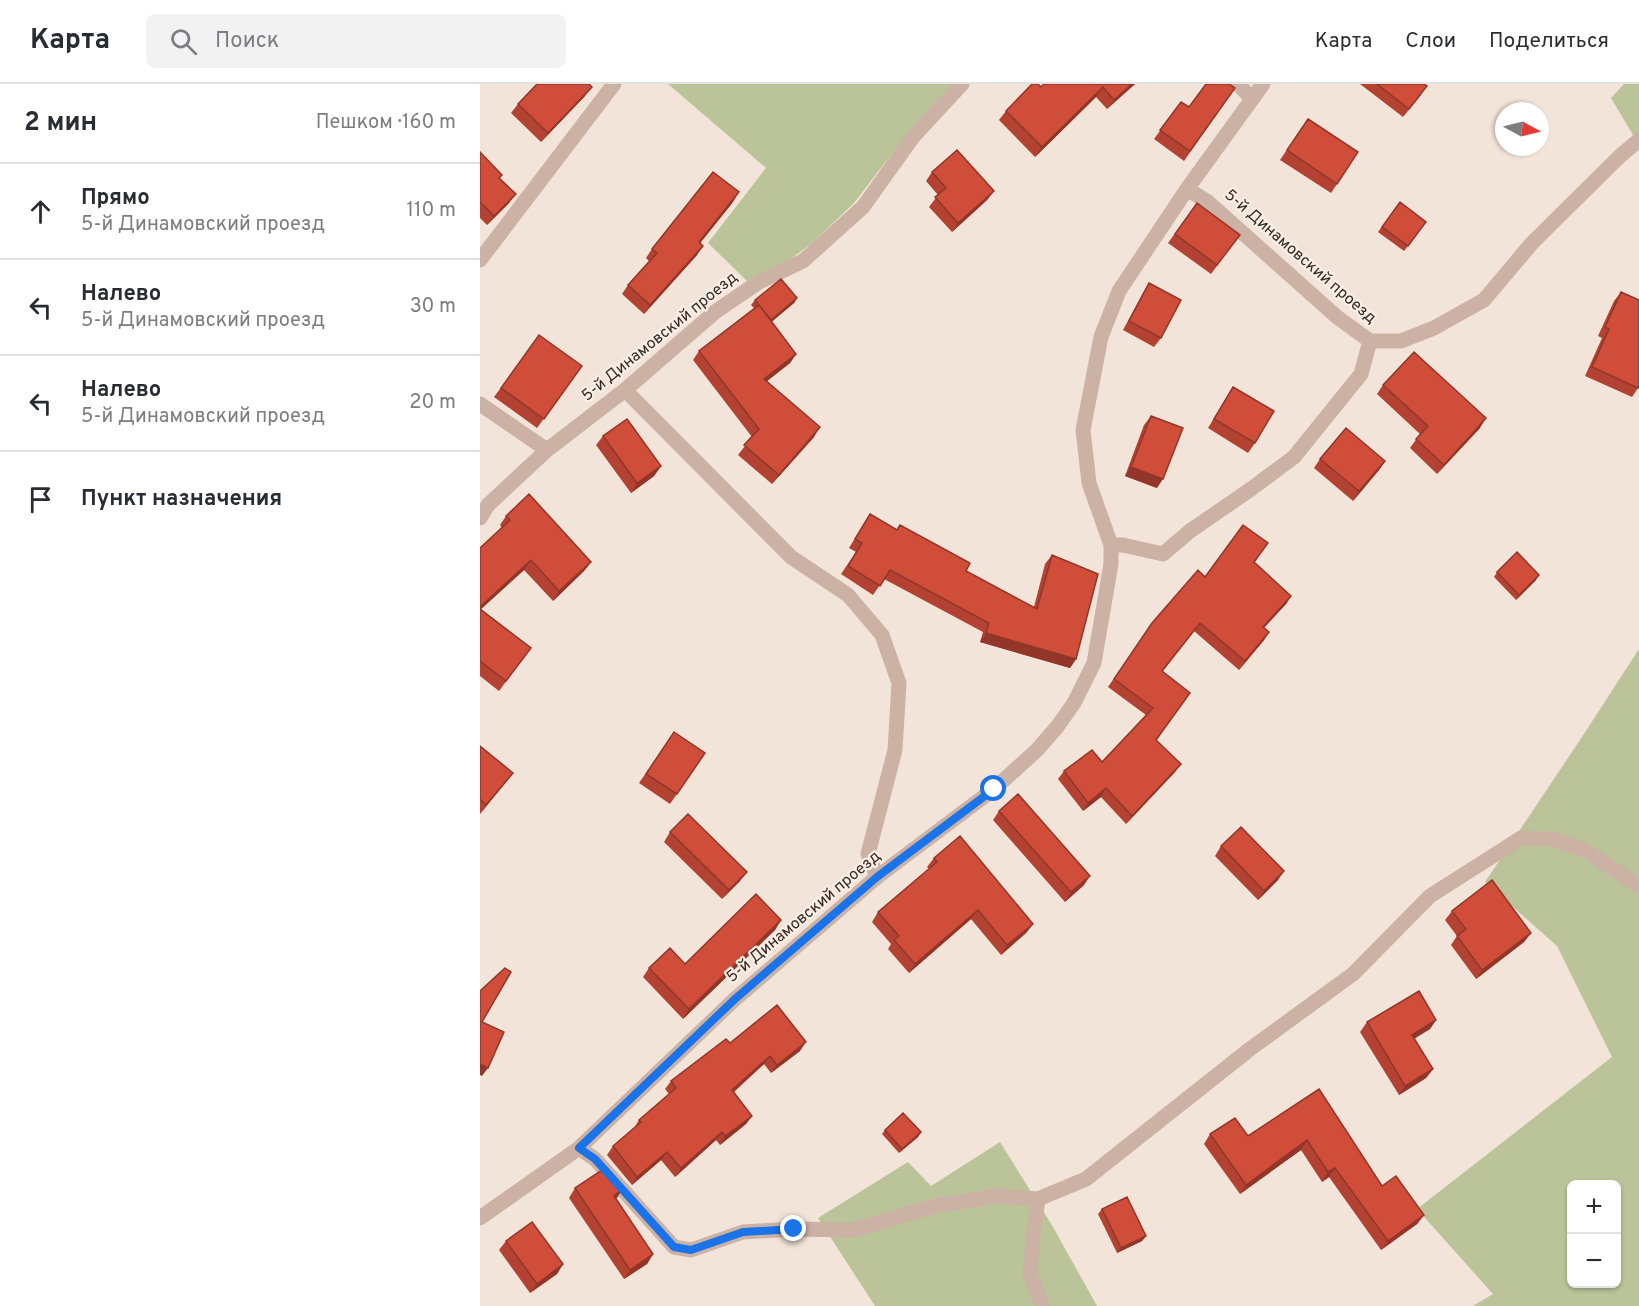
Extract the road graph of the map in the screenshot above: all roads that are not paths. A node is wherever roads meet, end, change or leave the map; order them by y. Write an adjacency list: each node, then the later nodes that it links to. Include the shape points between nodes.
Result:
1 (614, 84): 8 (street)
2 (962, 84): 10 (street, 5-й Динамовский проезд, via 913,137 855,215 803,261 759,282 715,312)
3 (1238, 84): 5 (street)
4 (1263, 84): 5 (street, 5-й Динамовский проезд)
5 (1251, 98): 7 (street, 5-й Динамовский проезд)
6 (1639, 140): 9 (street, 5-й Динамовский проезд, via 1532,243 1484,300 1401,341)
7 (1187, 189): 9 (street, 5-й Динамовский проезд, via 1208,202); 14 (street, 5-й Динамовский проезд, via 1119,291 1101,337 1083,430 1089,483)
8 (480, 260)
9 (1370, 341): 14 (street, via 1361,374 1294,457 1163,554)
10 (625, 390): 12 (street, 5-й Динамовский проезд); 15 (street, via 791,557 848,595 882,635 899,683 895,750 868,854)
11 (480, 404): 12 (street)
12 (547, 450): 13 (street, 5-й Динамовский проезд, via 488,505)
13 (480, 518)
14 (1111, 545): 15 (street, 5-й Динамовский проезд, via 1094,663 1074,703 1037,750 994,789)
15 (877, 877): 17 (street, 5-й Динамовский проезд, via 735,999)
16 (1639, 886): 18 (street, via 1584,850 1552,839 1521,838 1430,896 1353,974 1086,1179)
17 (579, 1148): 18 (street, via 595,1159 674,1247 691,1250 743,1232 853,1230 935,1206 998,1196); 19 (street, 5-й Динамовский проезд)
18 (1038, 1199): 20 (street, via 1030,1274)
19 (480, 1218)
20 (1043, 1306)

